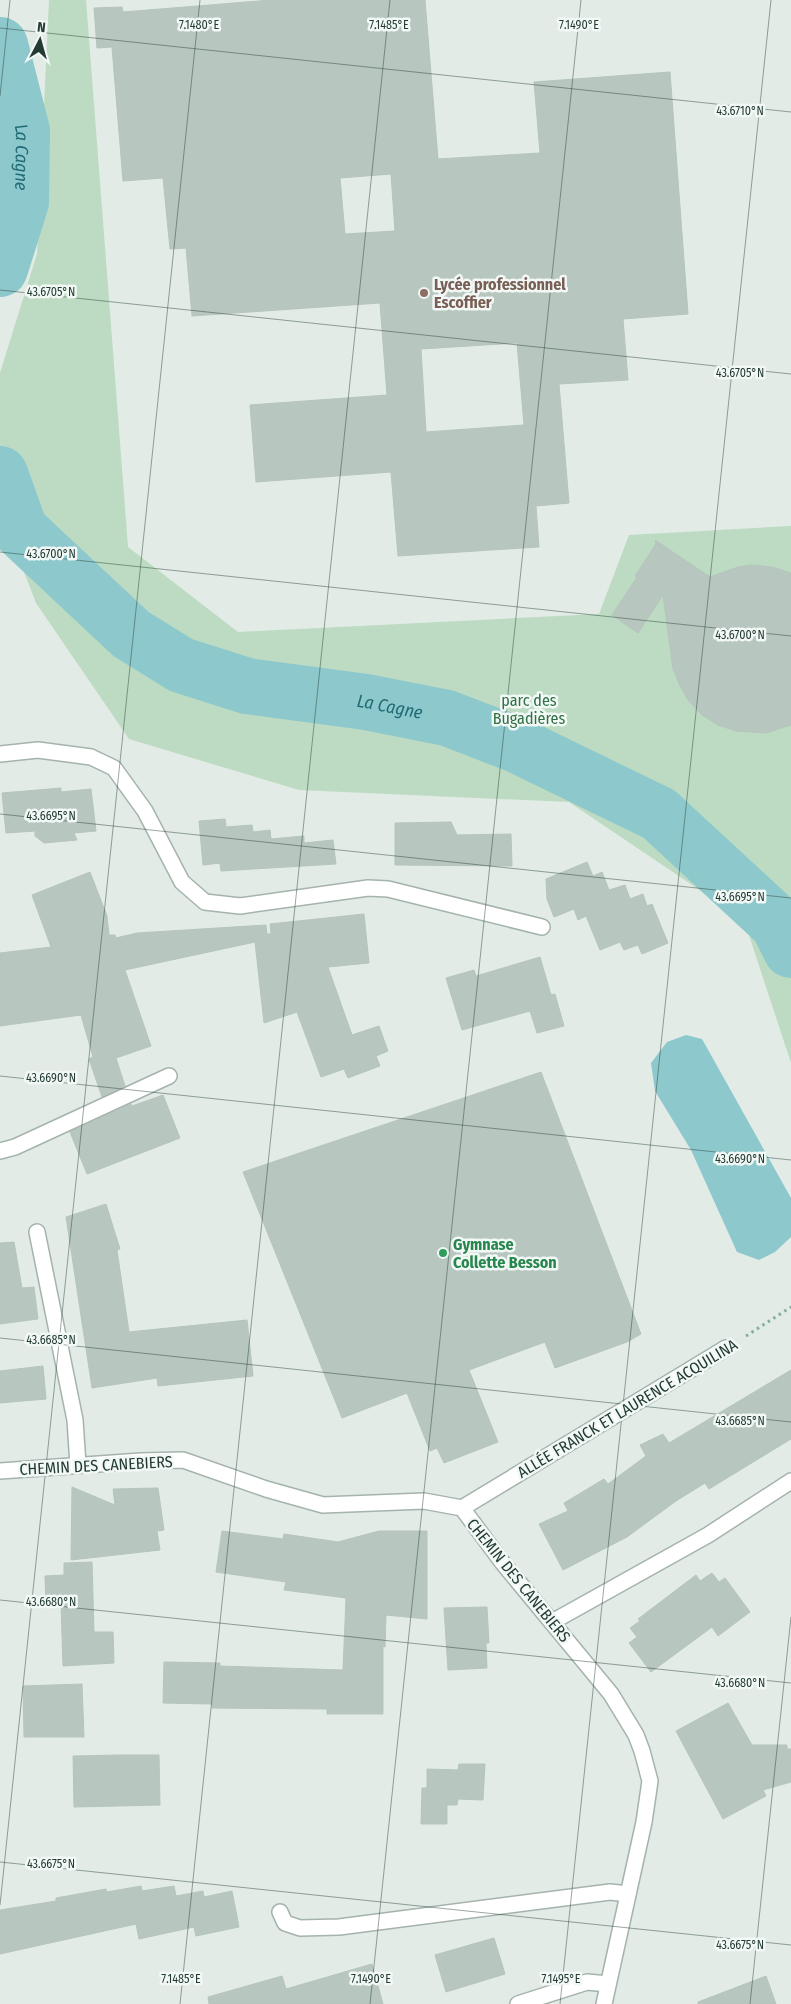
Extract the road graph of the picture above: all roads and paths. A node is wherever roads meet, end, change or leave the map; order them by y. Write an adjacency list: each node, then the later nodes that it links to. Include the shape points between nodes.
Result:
1 (0, 754): 2 (street, via 38,750 91,757 114,768 145,811 182,882 205,902 240,906 368,888 388,889)
2 (542, 927)
3 (169, 1076): 4 (street)
4 (0, 1151)
5 (36, 1232): 8 (street, via 73,1410)
6 (791, 1307): 7 (path, ALLÉE FRANCK ET LAURENCE ACQUILINA)
7 (726, 1348): 11 (street, ALLÉE FRANCK ET LAURENCE ACQUILINA)
8 (78, 1466): 9 (street, CHEMIN DES CANEBIERS); 11 (street, CHEMIN DES CANEBIERS, via 183,1460 323,1505 424,1501)
9 (0, 1471)
10 (791, 1481): 12 (street, via 708,1535)
11 (462, 1508): 12 (street, CHEMIN DES CANEBIERS)
12 (552, 1622): 13 (street, CHEMIN DES CANEBIERS, via 611,1694 642,1751 650,1781)
13 (628, 1894): 14 (street, via 610,1892 339,1927 300,1928 285,1923); 15 (street, CHEMIN DES CANEBIERS)
14 (280, 1912)
15 (608, 1984): 16 (street, via 587,1982); 17 (street, CHEMIN DES CANEBIERS)
16 (518, 2004)
17 (604, 2004)

